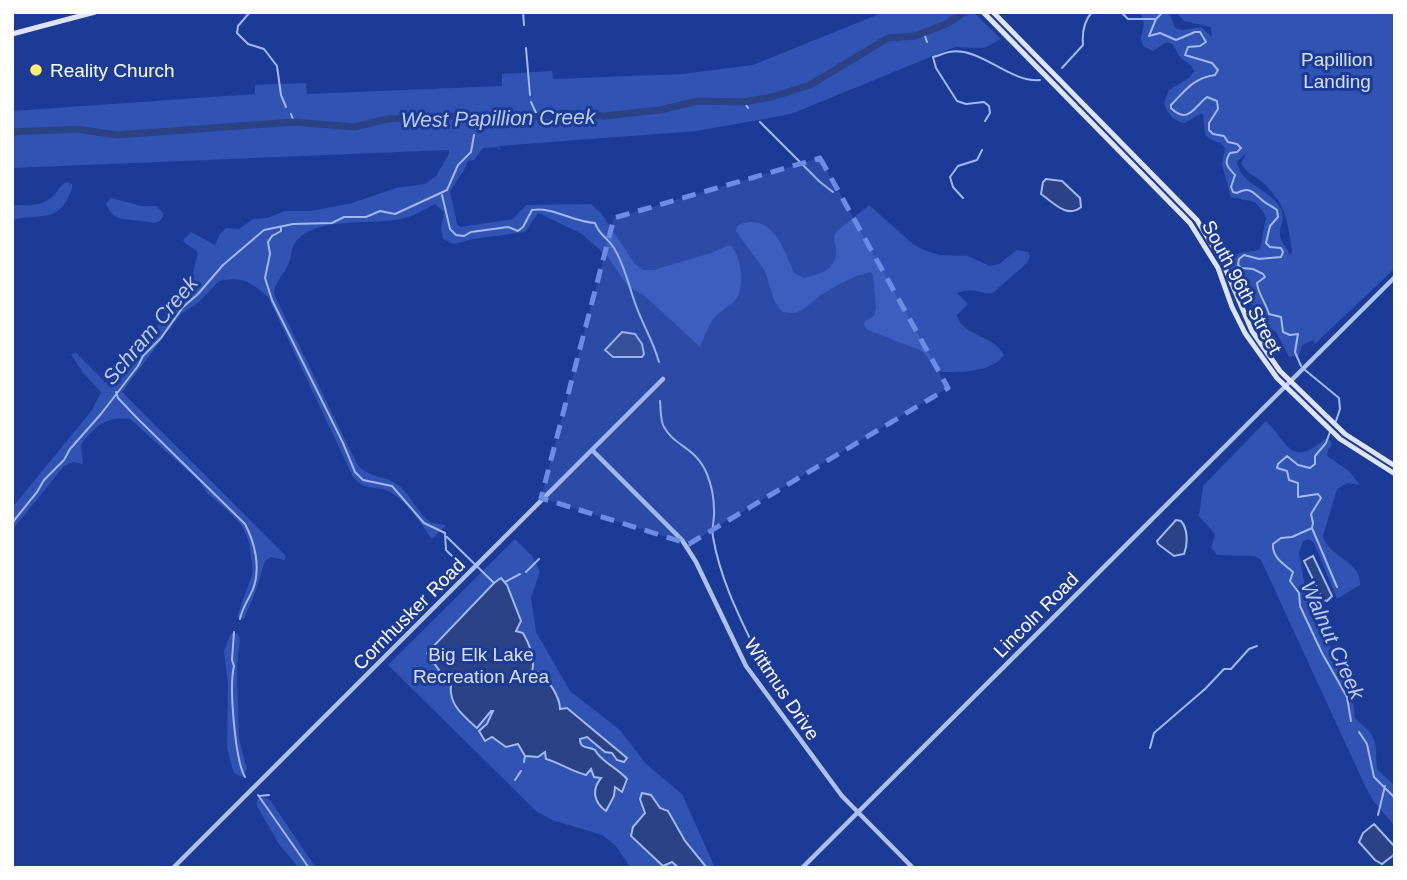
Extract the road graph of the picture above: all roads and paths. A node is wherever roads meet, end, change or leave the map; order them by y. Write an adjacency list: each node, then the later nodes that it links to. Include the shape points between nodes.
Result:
1 (95, 12): 4 (main road)
2 (983, 12): 7 (main road, South 96th Street, via 1190,223 1218,268 1245,333 1263,361)
3 (993, 12): 7 (main road, South 96th Street, via 1197,220 1223,263 1252,331)
4 (12, 34)
5 (1395, 277): 7 (street, Lincoln Road)
6 (663, 379): 9 (street, Cornhusker Road)
7 (1287, 384): 8 (main road, South 96th Street); 12 (street, Lincoln Road)
8 (1342, 436): 10 (main road, South 96th Street); 11 (main road, South 96th Street)
9 (592, 450): 12 (street, Wittmus Drive, via 682,540 746,666 815,762); 13 (street, Cornhusker Road)
10 (1395, 466)
11 (1395, 474)
12 (858, 812): 14 (street, Lincoln Road); 15 (street, Wittmus Drive)
13 (173, 868)
14 (802, 868)
15 (913, 868)

